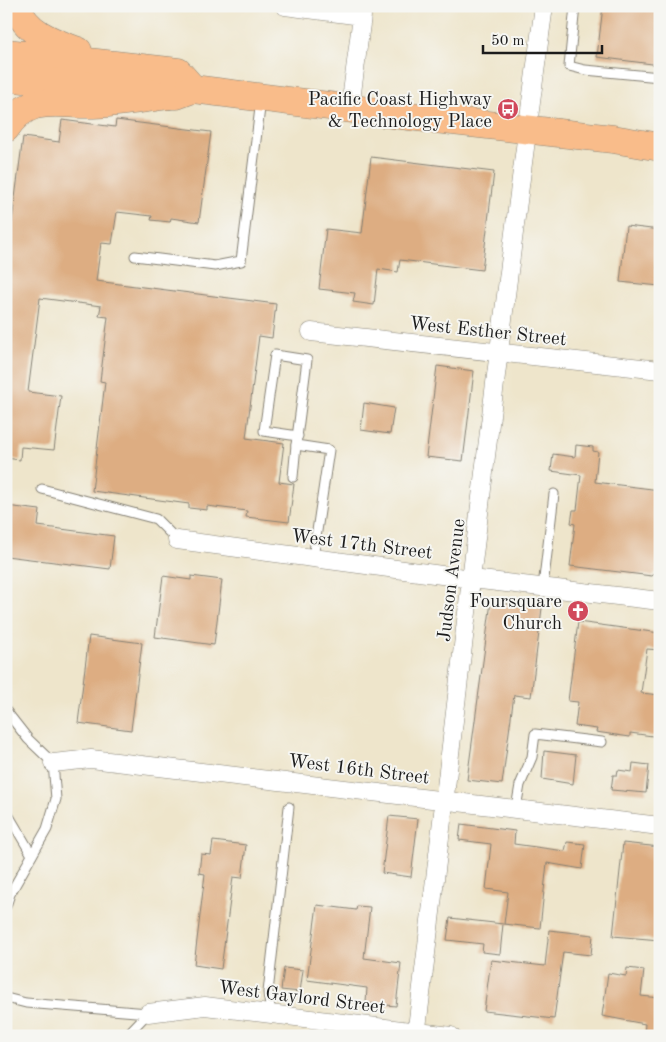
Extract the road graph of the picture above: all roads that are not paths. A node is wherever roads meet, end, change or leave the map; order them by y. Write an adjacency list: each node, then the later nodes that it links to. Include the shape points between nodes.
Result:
1 (16, 6): 6 (highway, via 23,20 37,34)
2 (285, 6): 11 (street, via 362,16)
3 (544, 6): 13 (street, Judson Avenue)
4 (575, 6): 8 (lane, via 569,66)
5 (6, 53): 6 (highway)
6 (115, 65): 9 (highway, via 178,72)
7 (6, 77): 9 (highway)
8 (660, 77)
9 (181, 92): 10 (highway); 12 (highway, via 93,104 34,105 21,111)
10 (261, 97): 11 (highway); 15 (lane, via 241,261 215,266)
11 (350, 108): 13 (highway)
12 (6, 128)
13 (527, 129): 14 (highway); 17 (street, Judson Avenue)
14 (660, 146)
15 (136, 256)
16 (311, 332): 17 (street, West Esther Street)
17 (498, 352): 18 (street, West Esther Street); 25 (street, Judson Avenue)
18 (660, 370)
19 (297, 440): 19 (lane, via 307,360 275,355 264,431); 20 (lane); 24 (lane, via 329,450)
20 (293, 477)
21 (42, 489): 23 (lane, via 156,519)
22 (554, 494): 26 (lane)
23 (177, 540): 24 (street, West 17th Street)
24 (313, 558): 25 (street, West 17th Street)
25 (472, 578): 26 (street, West 17th Street); 31 (street, Judson Avenue)
26 (543, 587): 27 (street, West 17th Street)
27 (660, 600)
28 (6, 710): 30 (lane, via 28,739)
29 (602, 742): 33 (lane, via 535,734 532,757 520,785)
30 (53, 763): 31 (street, West 16th Street, via 91,759); 36 (lane, via 56,799 47,829)
31 (445, 799): 33 (street, West 16th Street); 41 (street, Judson Avenue)
32 (289, 807): 40 (lane, via 268,992)
33 (516, 808): 35 (street, West 16th Street)
34 (6, 811): 36 (lane)
35 (660, 826)
36 (32, 854): 37 (lane)
37 (6, 906)
38 (6, 998): 39 (lane, via 26,1003)
39 (148, 1013): 40 (street, West Gaylord Street, via 205,1006); 42 (lane)
40 (271, 1014): 41 (street, West Gaylord Street)
41 (417, 1034): 43 (street, West Gaylord Street)
42 (126, 1036)
43 (451, 1036)

